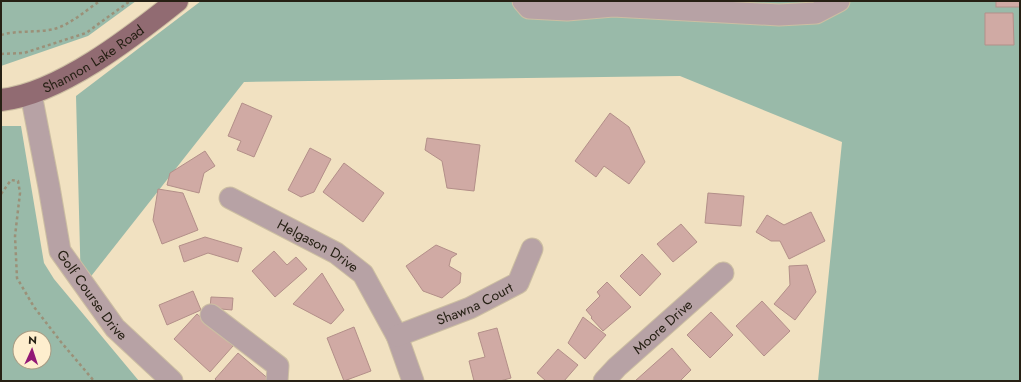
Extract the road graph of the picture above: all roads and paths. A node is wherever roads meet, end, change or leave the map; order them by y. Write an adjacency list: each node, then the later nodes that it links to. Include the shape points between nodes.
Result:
1 (100, 1): 6 (path, via 55,29)
2 (130, 1): 7 (path, via 86,33 24,53)
3 (177, 1): 8 (main road, Shannon Lake Road, via 105,54 64,79)
4 (523, 1): 5 (street, via 529,8 567,10 613,6 779,15 816,13)
5 (839, 1)
6 (1, 35)
7 (1, 54)
8 (31, 94): 9 (main road, Shannon Lake Road); 17 (street, Golf Course Drive, via 60,251 115,328)
9 (1, 100)
10 (1, 194): 16 (path, via 11,180 18,181 20,193 15,236 17,278 34,307)
11 (230, 198): 15 (street, Helgason Drive, via 336,252 363,274)
12 (532, 249): 15 (street, Shawna Court, via 518,283 470,308)
13 (723, 273): 20 (street, Moore Drive)
14 (211, 315): 18 (street, via 278,366)
15 (397, 336): 19 (street, Helgason Drive)
16 (94, 381)
17 (172, 381)
18 (277, 381)
19 (413, 381)
20 (604, 381)

